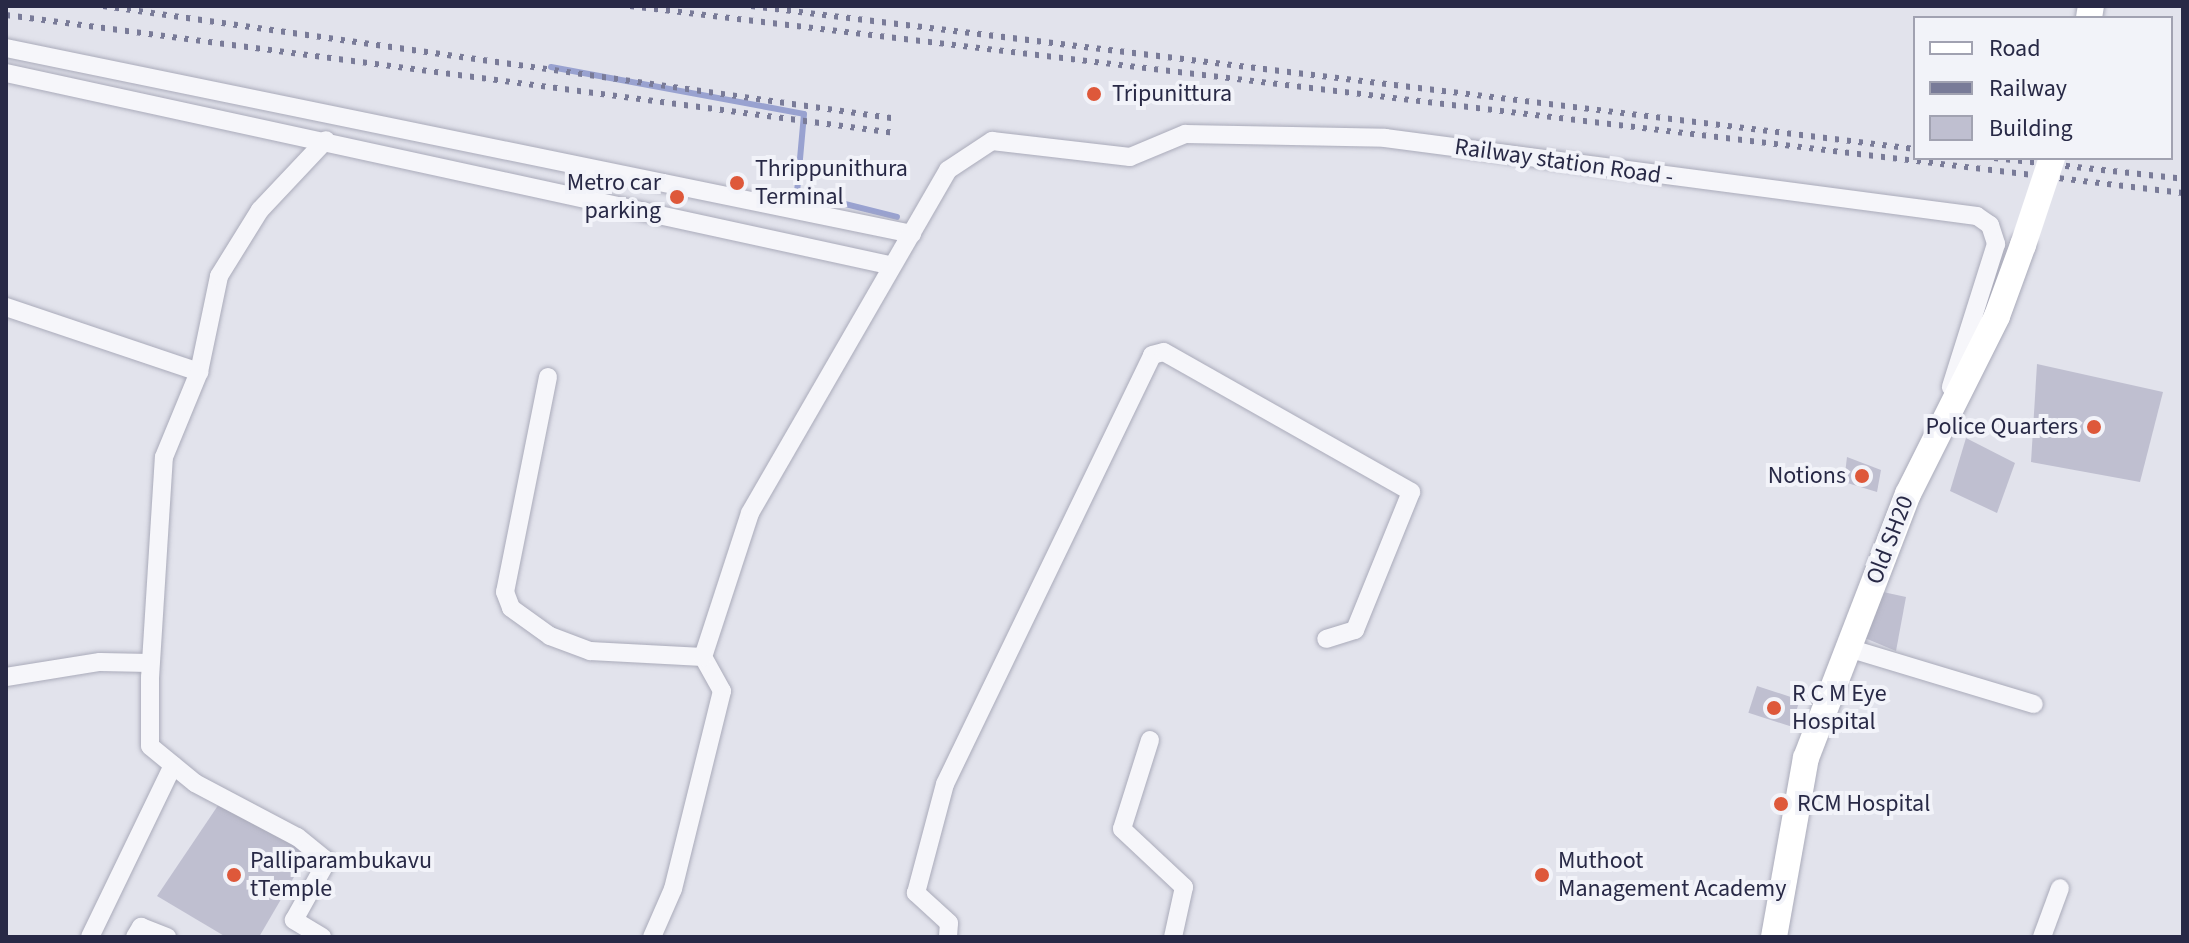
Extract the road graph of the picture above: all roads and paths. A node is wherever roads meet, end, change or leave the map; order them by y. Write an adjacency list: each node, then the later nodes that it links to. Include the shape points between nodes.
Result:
1 (6, 48): 5 (street)
2 (6, 73): 3 (street)
3 (326, 140): 6 (street); 8 (street, via 260,210 219,276)
4 (2051, 160): 10 (main road, Old SH20, bridge, via 1997,316)
5 (912, 234): 6 (street); 10 (street, Railway station Road -, via 948,170 992,141 1130,157 1185,134 1385,138 1977,216 1990,225 1996,244)
6 (889, 265): 13 (street, via 750,513)
7 (6, 307): 8 (street)
8 (199, 372): 14 (street, via 164,457)
9 (548, 377): 13 (street, via 505,592 511,608 550,636 590,651)
10 (1941, 416): 12 (main road, Old SH20)
11 (1326, 639): 26 (street, via 1355,630 1411,492 1390,473 1164,352 1152,355 945,784 916,893 949,923)
12 (1848, 648): 16 (street); 28 (main road, Old SH20, via 1806,758)
13 (703, 657): 25 (street, via 722,691 673,889)
14 (150, 663): 15 (street, via 100,662); 18 (street, via 150,746)
15 (6, 677)
16 (2034, 704)
17 (1150, 740): 27 (street, via 1122,829 1169,866 1184,887)
18 (173, 765): 20 (street, via 327,861); 21 (street)
19 (2060, 888): 29 (street)
20 (294, 929): 24 (street)
21 (90, 937)
22 (135, 937): 23 (street, via 141,927)
23 (167, 937)
24 (322, 937)
25 (652, 937)
26 (948, 937)
27 (1173, 937)
28 (1774, 937)
29 (2042, 937)

